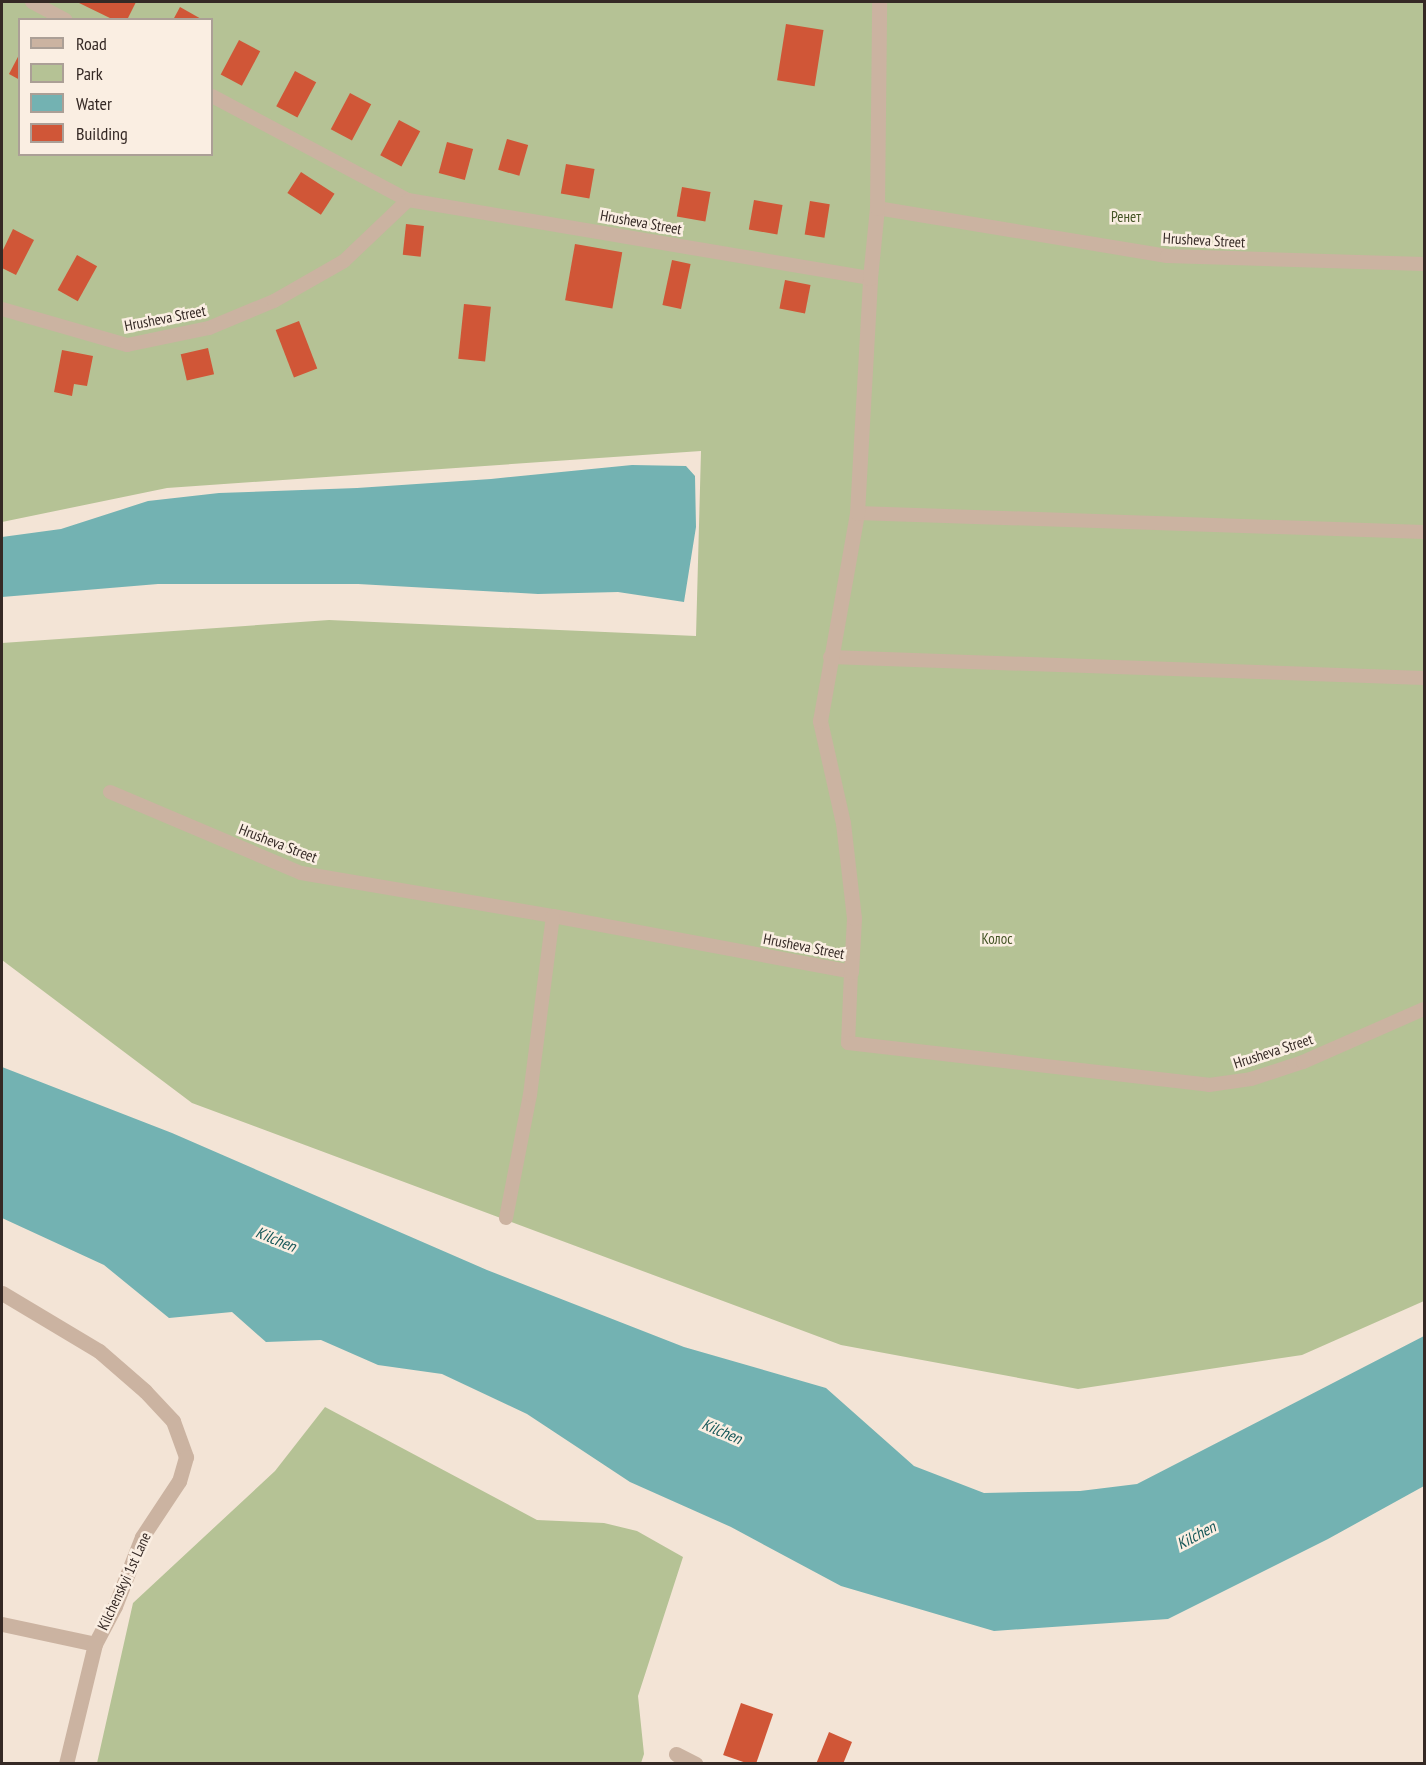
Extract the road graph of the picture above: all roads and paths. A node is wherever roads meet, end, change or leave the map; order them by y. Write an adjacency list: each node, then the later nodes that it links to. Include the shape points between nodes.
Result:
1 (32, 2): 3 (lane)
2 (879, 2): 6 (street)
3 (62, 18)
4 (213, 97): 5 (lane, Hrusheva Street)
5 (408, 200): 8 (lane, Hrusheva Street); 9 (lane, Hrusheva Street, via 344,261 274,301 209,328 127,345)
6 (877, 208): 7 (lane, Hrusheva Street, via 1167,256); 8 (street)
7 (1425, 264)
8 (870, 278): 10 (street)
9 (2, 309)
10 (857, 513): 11 (lane); 12 (street)
11 (1425, 532)
12 (830, 657): 13 (lane); 16 (street, via 820,721 843,823 855,918)
13 (1425, 678)
14 (110, 792): 15 (lane, Hrusheva Street, via 301,873)
15 (553, 916): 16 (lane, Hrusheva Street); 18 (lane, via 530,1095)
16 (851, 972): 17 (lane, Hrusheva Street, via 848,1043 1209,1085 1251,1079 1304,1062)
17 (1425, 1009)
18 (506, 1218)
19 (2, 1293): 21 (street, Kilchenskyi 1st Lane, via 99,1350 145,1391 173,1421 186,1457 179,1481 142,1538)
20 (2, 1624): 21 (street, Kilchenskyi 1st Lane)
21 (95, 1644): 23 (street, Kilchenskyi 1st Lane)
22 (676, 1754): 24 (street)
23 (66, 1764)
24 (696, 1764)

